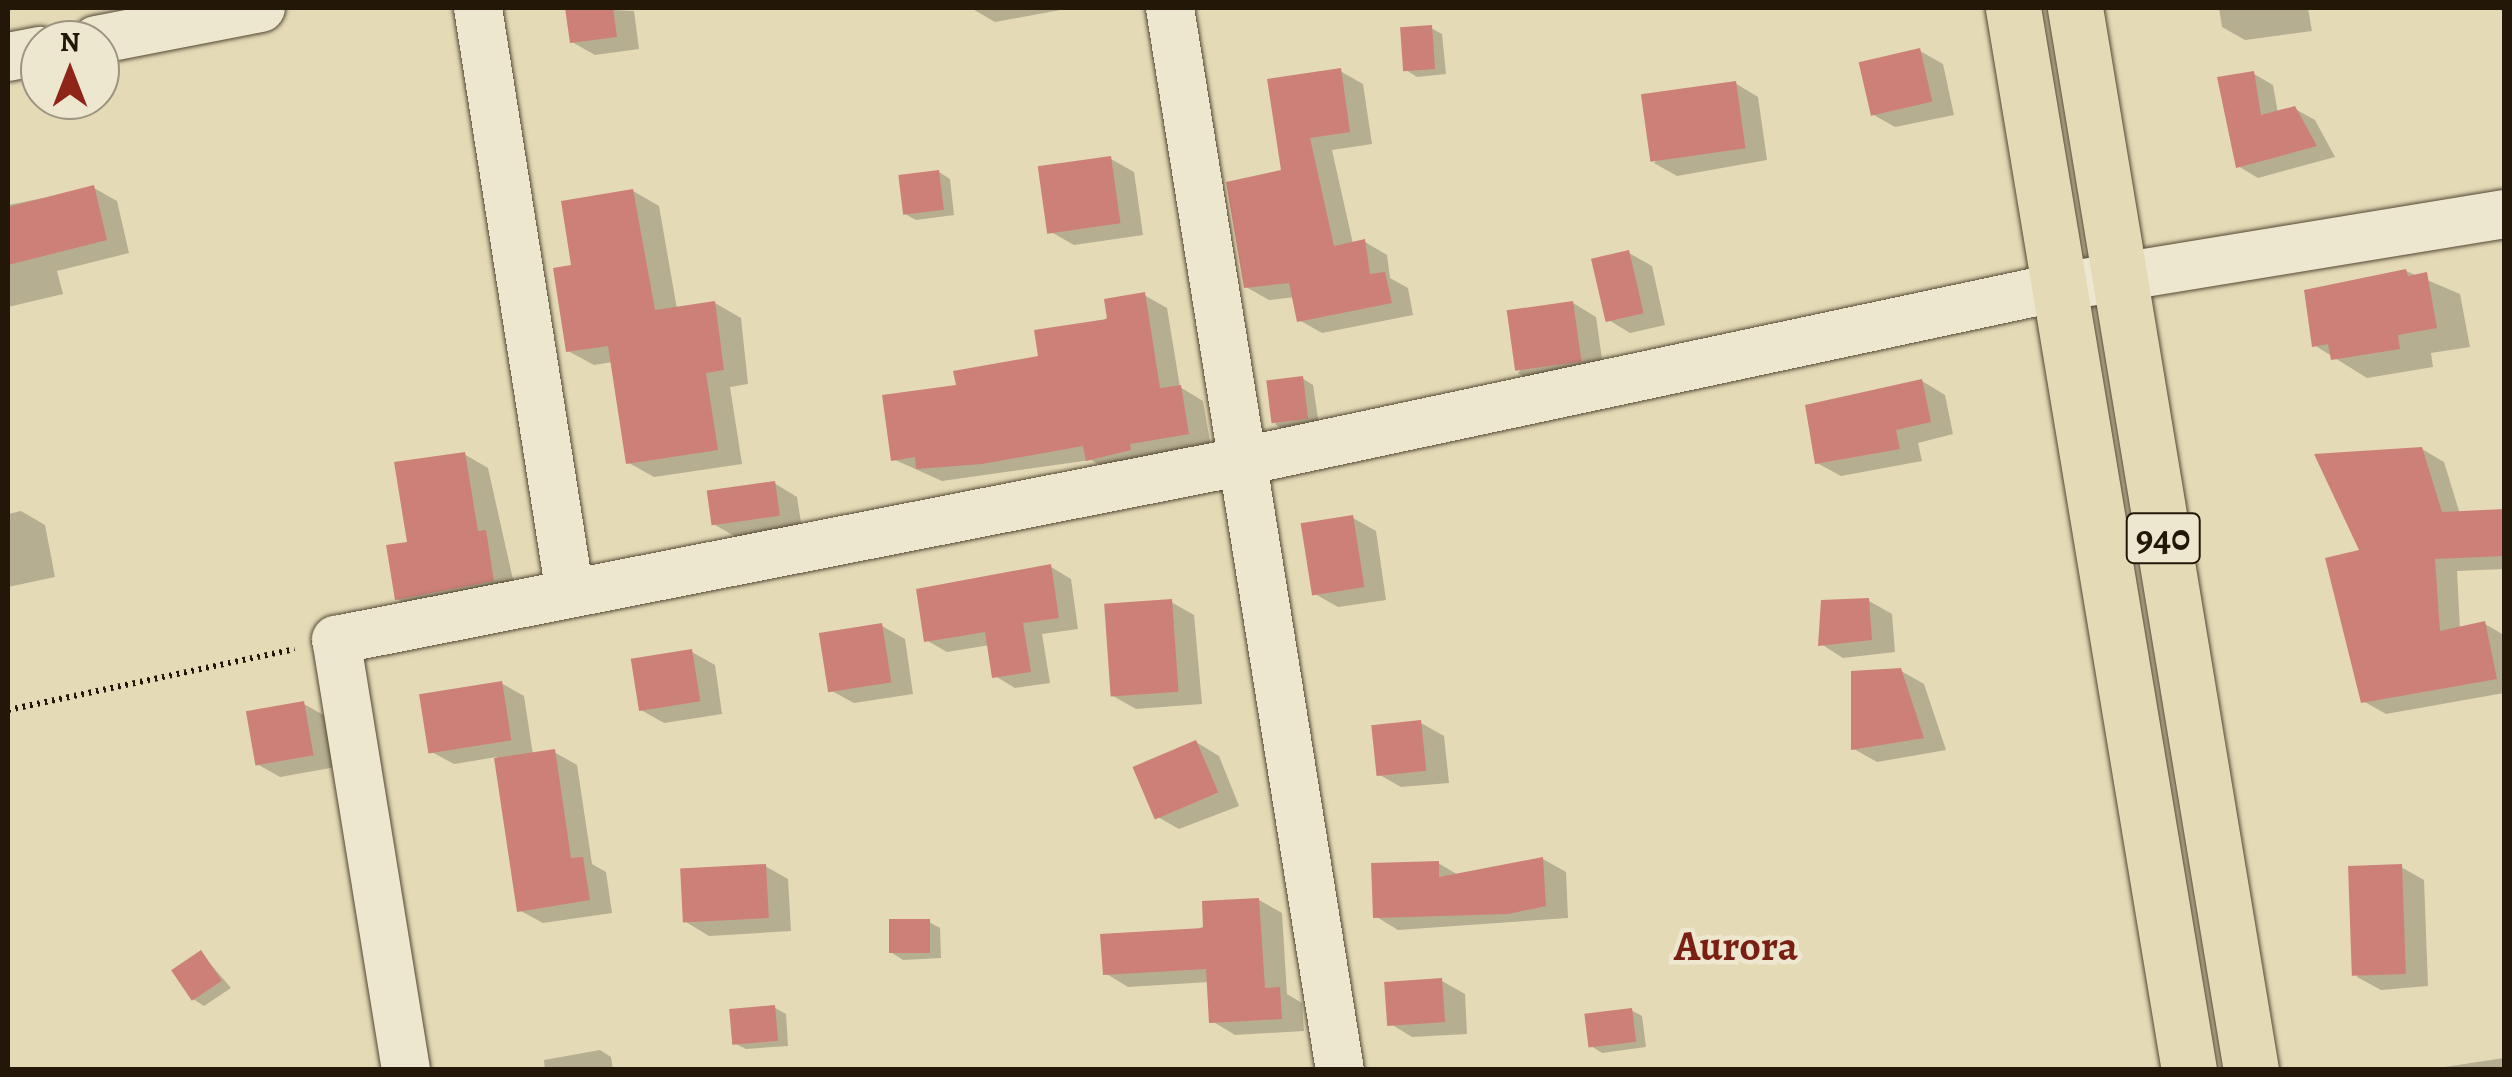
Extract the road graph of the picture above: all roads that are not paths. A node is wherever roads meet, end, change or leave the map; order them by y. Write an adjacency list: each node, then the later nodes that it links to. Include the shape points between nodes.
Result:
1 (261, 8): 6 (street)
2 (478, 8): 11 (street)
3 (1170, 8): 10 (street)
4 (2013, 8): 9 (highway, 940)
5 (2075, 8): 8 (highway, 940)
6 (120, 35)
7 (2504, 214): 8 (street)
8 (2120, 278): 9 (street); 15 (highway, 940)
9 (2059, 288): 10 (street); 14 (highway, 940)
10 (1244, 462): 11 (street); 13 (street)
11 (570, 594): 12 (street, via 336,640)
12 (406, 1070)
13 (1340, 1070)
14 (2189, 1070)
15 (2251, 1070)

